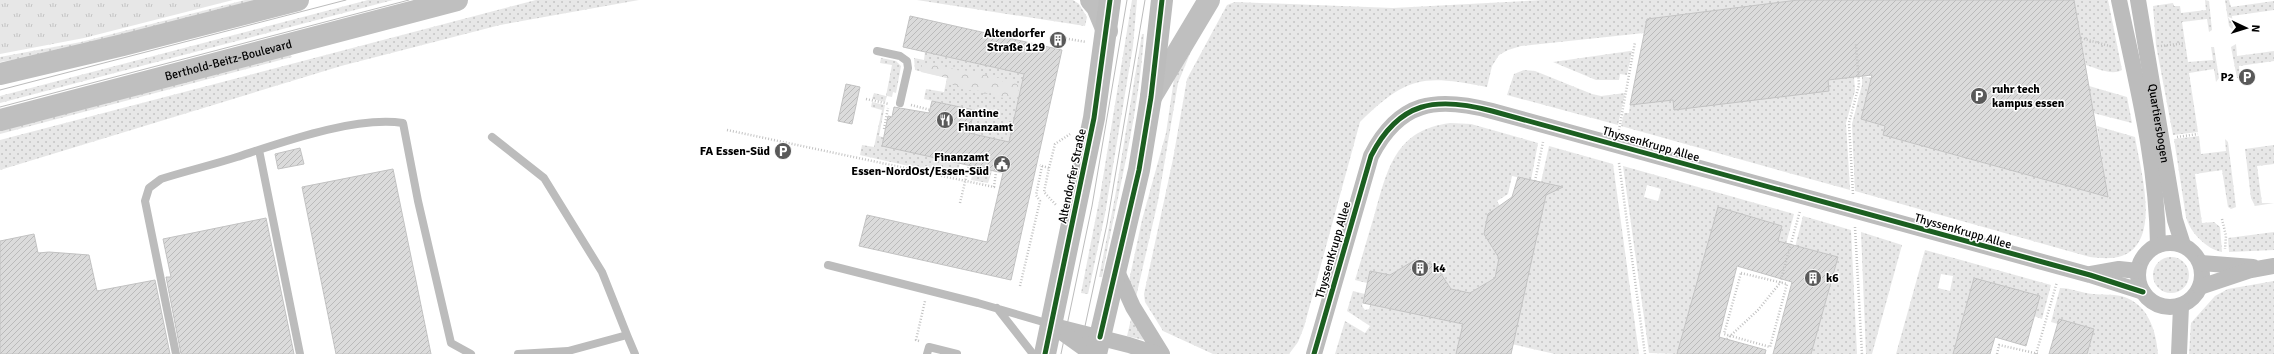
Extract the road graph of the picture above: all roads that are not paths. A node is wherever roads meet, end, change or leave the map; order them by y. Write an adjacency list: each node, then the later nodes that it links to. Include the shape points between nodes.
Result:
1 (298, 0): 11 (main road)
2 (457, 0): 14 (main road, Berthold-Beitz-Boulevard)
3 (1091, 0): 9 (main road, via 1097,7)
4 (1110, 0): 9 (main road, Altendorfer Straße)
5 (1162, 0): 12 (main road)
6 (1210, 0): 12 (main road)
7 (2119, 0): 17 (street, Quartiersbogen, via 2152,170 2158,216)
8 (2138, 0): 18 (street, Quartiersbogen, via 2175,220)
9 (1107, 31): 29 (main road, Altendorfer Straße, via 1094,118)
10 (876, 51): 13 (lane, via 900,56 907,61 908,68)
11 (0, 74)
12 (1152, 98): 21 (main road, via 1139,170)
13 (900, 103)
14 (0, 120)
15 (492, 137): 30 (lane, via 544,178 602,272)
16 (259, 150): 33 (lane, via 160,179 149,188 145,201); 34 (lane); 35 (lane, via 296,138 357,125 389,121 403,123 451,343)
17 (2158, 245): 18 (street); 23 (street, via 2145,255)
18 (2183, 245): 19 (street, via 2192,250)
19 (2200, 263): 22 (street); 25 (street, via 2203,275)
20 (828, 265): 28 (lane)
21 (1115, 267): 31 (main road); 43 (street, via 1133,307)
22 (2266, 267): 25 (street)
23 (2138, 271): 24 (street, ThyssenKrupp Allee, via 2119,269); 26 (street)
24 (2090, 274): 26 (street, ThyssenKrupp Allee); 44 (street, ThyssenKrupp Allee, via 2060,268 1546,125 1450,102 1419,107 1404,115 1391,126 1377,144 1366,171)
25 (2200, 287): 27 (street, via 2191,301)
26 (2143, 292): 27 (street, via 2151,301 2162,307)
27 (2181, 306): 32 (street)
28 (998, 308): 29 (lane); 40 (lane)
29 (1050, 325): 31 (street); 41 (main road, Altendorfer Straße)
30 (627, 335): 36 (lane, via 568,351); 37 (lane)
31 (1096, 348): 42 (street)
32 (2179, 352)
33 (176, 354)
34 (300, 354)
35 (471, 354)
36 (518, 354)
37 (635, 354)
38 (927, 354): 39 (lane, via 929,347)
39 (957, 354)
40 (1033, 354)
41 (1045, 354)
42 (1156, 354)
43 (1162, 354)
44 (1314, 354)

